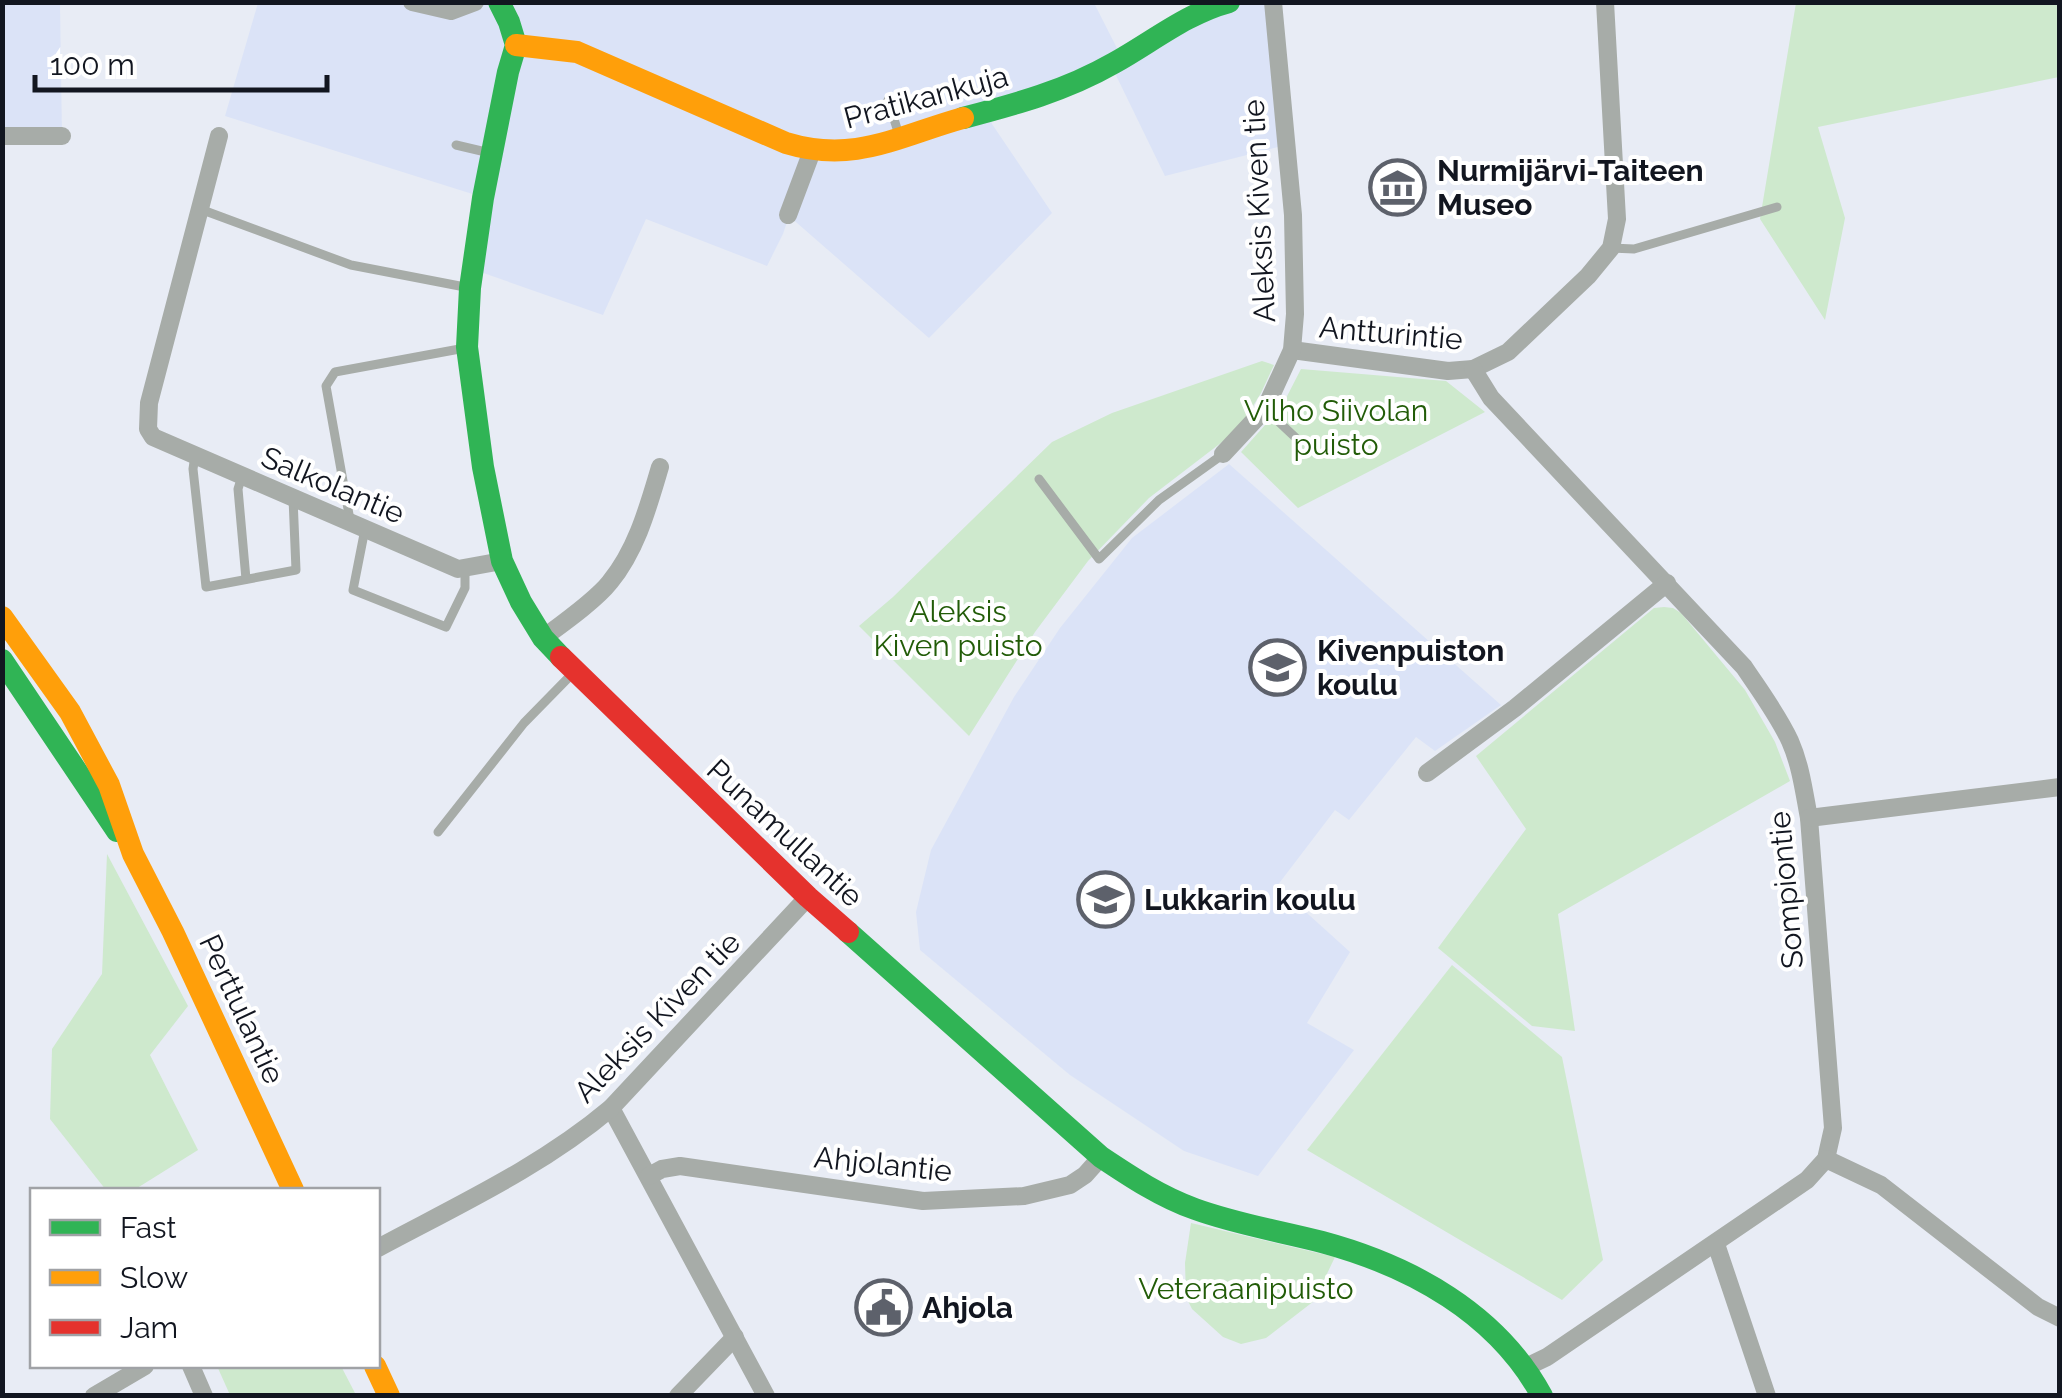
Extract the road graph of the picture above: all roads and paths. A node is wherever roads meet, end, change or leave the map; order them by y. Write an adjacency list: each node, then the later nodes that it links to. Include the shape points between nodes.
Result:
1 (412, 2): 2 (street, via 451,10)
2 (475, 2)
3 (498, 2): 7 (street)
4 (1229, 2): 12 (street, Pratikankuja, via 1206,8 1044,96)
5 (1272, 2): 22 (street, Aleksis Kiven tie, via 1292,215)
6 (1604, 2): 19 (street, via 1617,219)
7 (516, 44): 14 (street, Pratikankuja, via 577,52); 15 (street, Punamullantie)
8 (888, 100): 12 (lane)
9 (2, 136): 10 (street)
10 (62, 136)
11 (219, 136): 17 (street)
12 (900, 138): 14 (street, Pratikankuja, via 842,152)
13 (456, 145): 15 (lane)
14 (812, 151): 18 (street)
15 (490, 153): 20 (street, Punamullantie)
16 (1777, 208): 19 (lane, via 1634,249)
17 (200, 209): 20 (lane, via 351,265); 27 (street, Salkolantie, via 149,403 148,429)
18 (788, 215)
19 (1611, 248): 23 (street, Antturintie, via 1508,352)
20 (470, 288): 21 (street, Punamullantie)
21 (467, 348): 32 (lane, via 335,372 326,386); 33 (street, Punamullantie)
22 (1292, 350): 23 (street, Antturintie); 24 (street, Aleksis Kiven tie)
23 (1473, 369): 36 (street, Sompiontie, via 1492,398)
24 (1265, 409): 25 (lane); 26 (street, Aleksis Kiven tie)
25 (1296, 438)
26 (1223, 454): 30 (lane, via 1159,500 1100,559)
27 (195, 455): 29 (street, Salkolantie); 35 (lane, via 206,587)
28 (660, 467): 38 (street, via 642,526 608,585)
29 (242, 476): 31 (street, Salkolantie); 35 (lane)
30 (1039, 479)
31 (294, 498): 32 (street, Salkolantie); 35 (lane, via 296,570)
32 (358, 526): 34 (street, Salkolantie); 34 (lane, via 353,590 446,627 465,588)
33 (502, 561): 34 (street, Salkolantie); 38 (street, Punamullantie)
34 (465, 568)
35 (246, 580)
36 (1667, 583): 41 (street); 43 (street, Sompiontie, via 1766,699 1790,740)
37 (2, 617): 45 (street, Perttulantie, via 70,712 109,785)
38 (543, 638): 40 (street, Punamullantie)
39 (2, 660): 45 (street, Perttulantie)
40 (575, 671): 44 (lane, via 524,723); 46 (street, Punamullantie)
41 (1427, 774)
42 (2060, 787): 43 (street)
43 (1809, 818): 49 (street, Sompiontie, via 1833,1128)
44 (438, 832)
45 (134, 854): 51 (street, Perttulantie)
46 (808, 898): 47 (street, Aleksis Kiven tie); 48 (street, Punamullantie)
47 (611, 1108): 50 (street); 53 (street, Aleksis Kiven tie, via 539,1162)
48 (1100, 1157): 50 (street, Ahjolantie, via 1070,1185 1024,1196 923,1201 680,1166); 56 (street, Punamullantie, via 1194,1209 1342,1247 1404,1272 1489,1327)
49 (1826, 1159): 52 (street); 54 (street, via 1880,1185)
50 (649, 1176): 55 (street)
51 (293, 1188)
52 (1716, 1244): 56 (street); 66 (street)
53 (380, 1247)
54 (2060, 1318)
55 (735, 1336): 63 (street); 64 (street)
56 (1526, 1367): 65 (street, Punamullantie)
57 (142, 1368): 60 (street)
58 (192, 1368): 61 (street)
59 (376, 1368): 62 (street)
60 (94, 1396)
61 (204, 1396)
62 (389, 1396)
63 (678, 1396)
64 (766, 1396)
65 (1542, 1396)
66 (1767, 1396)

